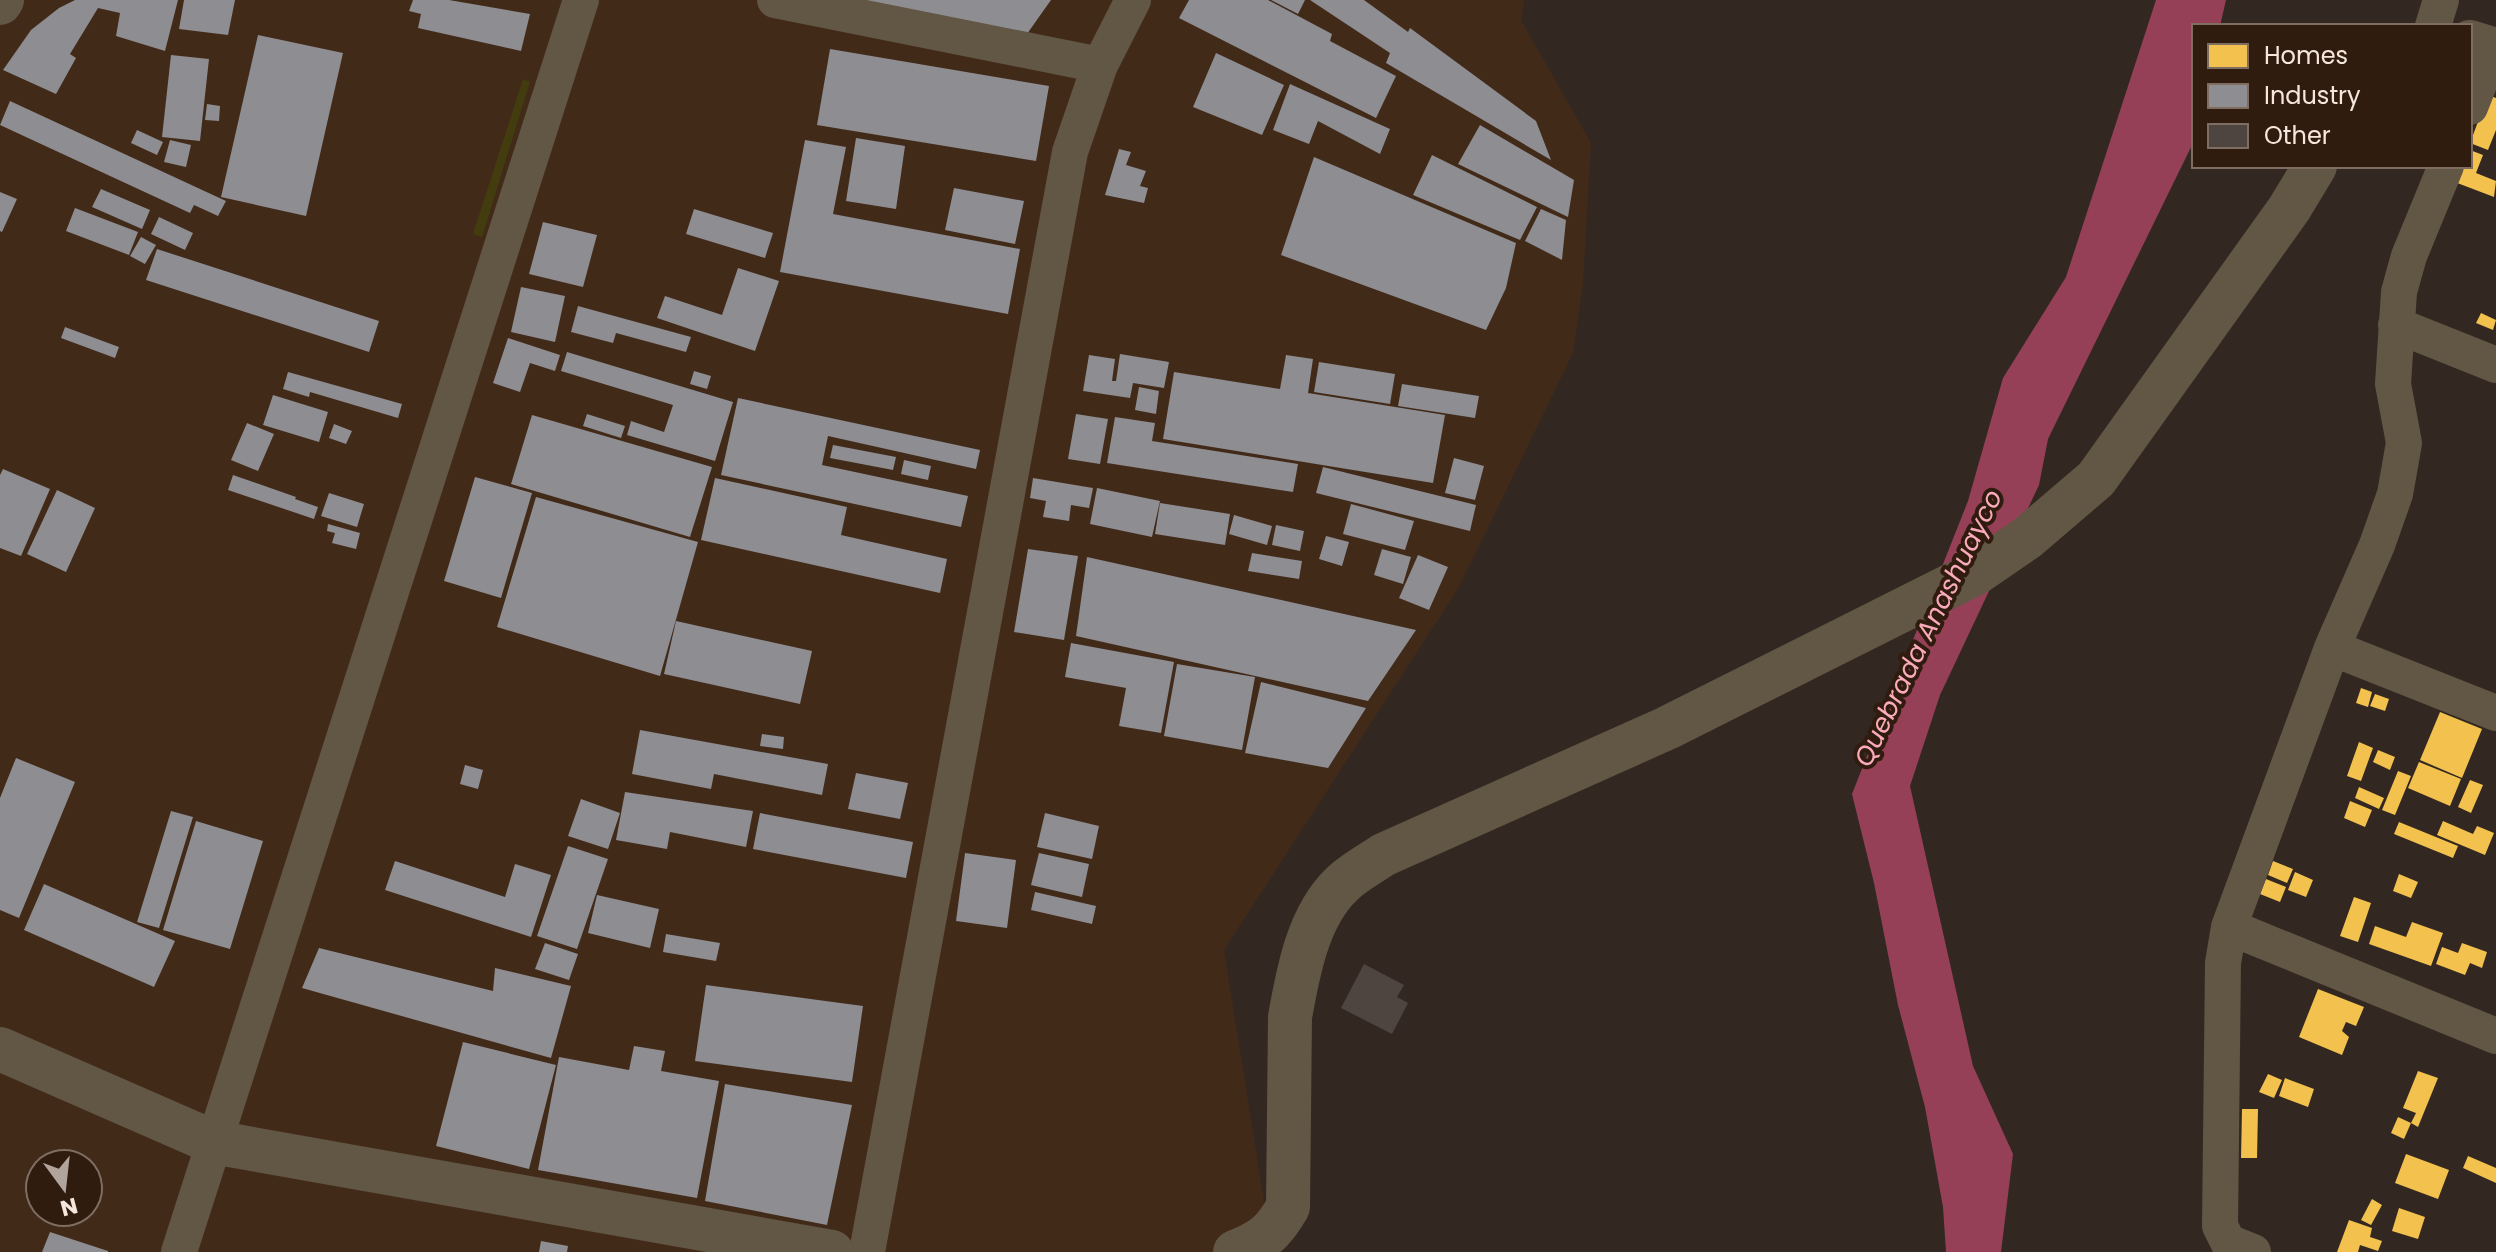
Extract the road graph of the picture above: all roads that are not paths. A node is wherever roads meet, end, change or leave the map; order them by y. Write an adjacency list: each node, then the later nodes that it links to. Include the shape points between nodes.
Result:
1 (581, 0): 18 (street)
2 (775, 0): 7 (street)
3 (1133, 0): 7 (street)
4 (2441, 0): 5 (street)
5 (2434, 24)
6 (2486, 47): 8 (street)
7 (1100, 65): 22 (street, via 1070,152)
8 (2472, 100)
9 (2314, 168): 23 (street, via 2096,479 2027,538 1976,573 1667,728 1383,855 1341,884 1310,936 1290,1017 1288,1207 1275,1229)
10 (2445, 168): 11 (street, via 2409,256)
11 (2396, 325): 12 (street); 13 (street, via 2393,384 2404,443 2395,494)
12 (2496, 365)
13 (2332, 648): 14 (street); 15 (street)
14 (2496, 713)
15 (2229, 927): 16 (street); 19 (street, via 2223,963 2220,1226)
16 (2496, 1036)
17 (0, 1049): 18 (street)
18 (213, 1142): 20 (street); 21 (street)
19 (2237, 1249)
20 (179, 1252)
21 (832, 1252)
22 (867, 1252)
23 (1235, 1252)

